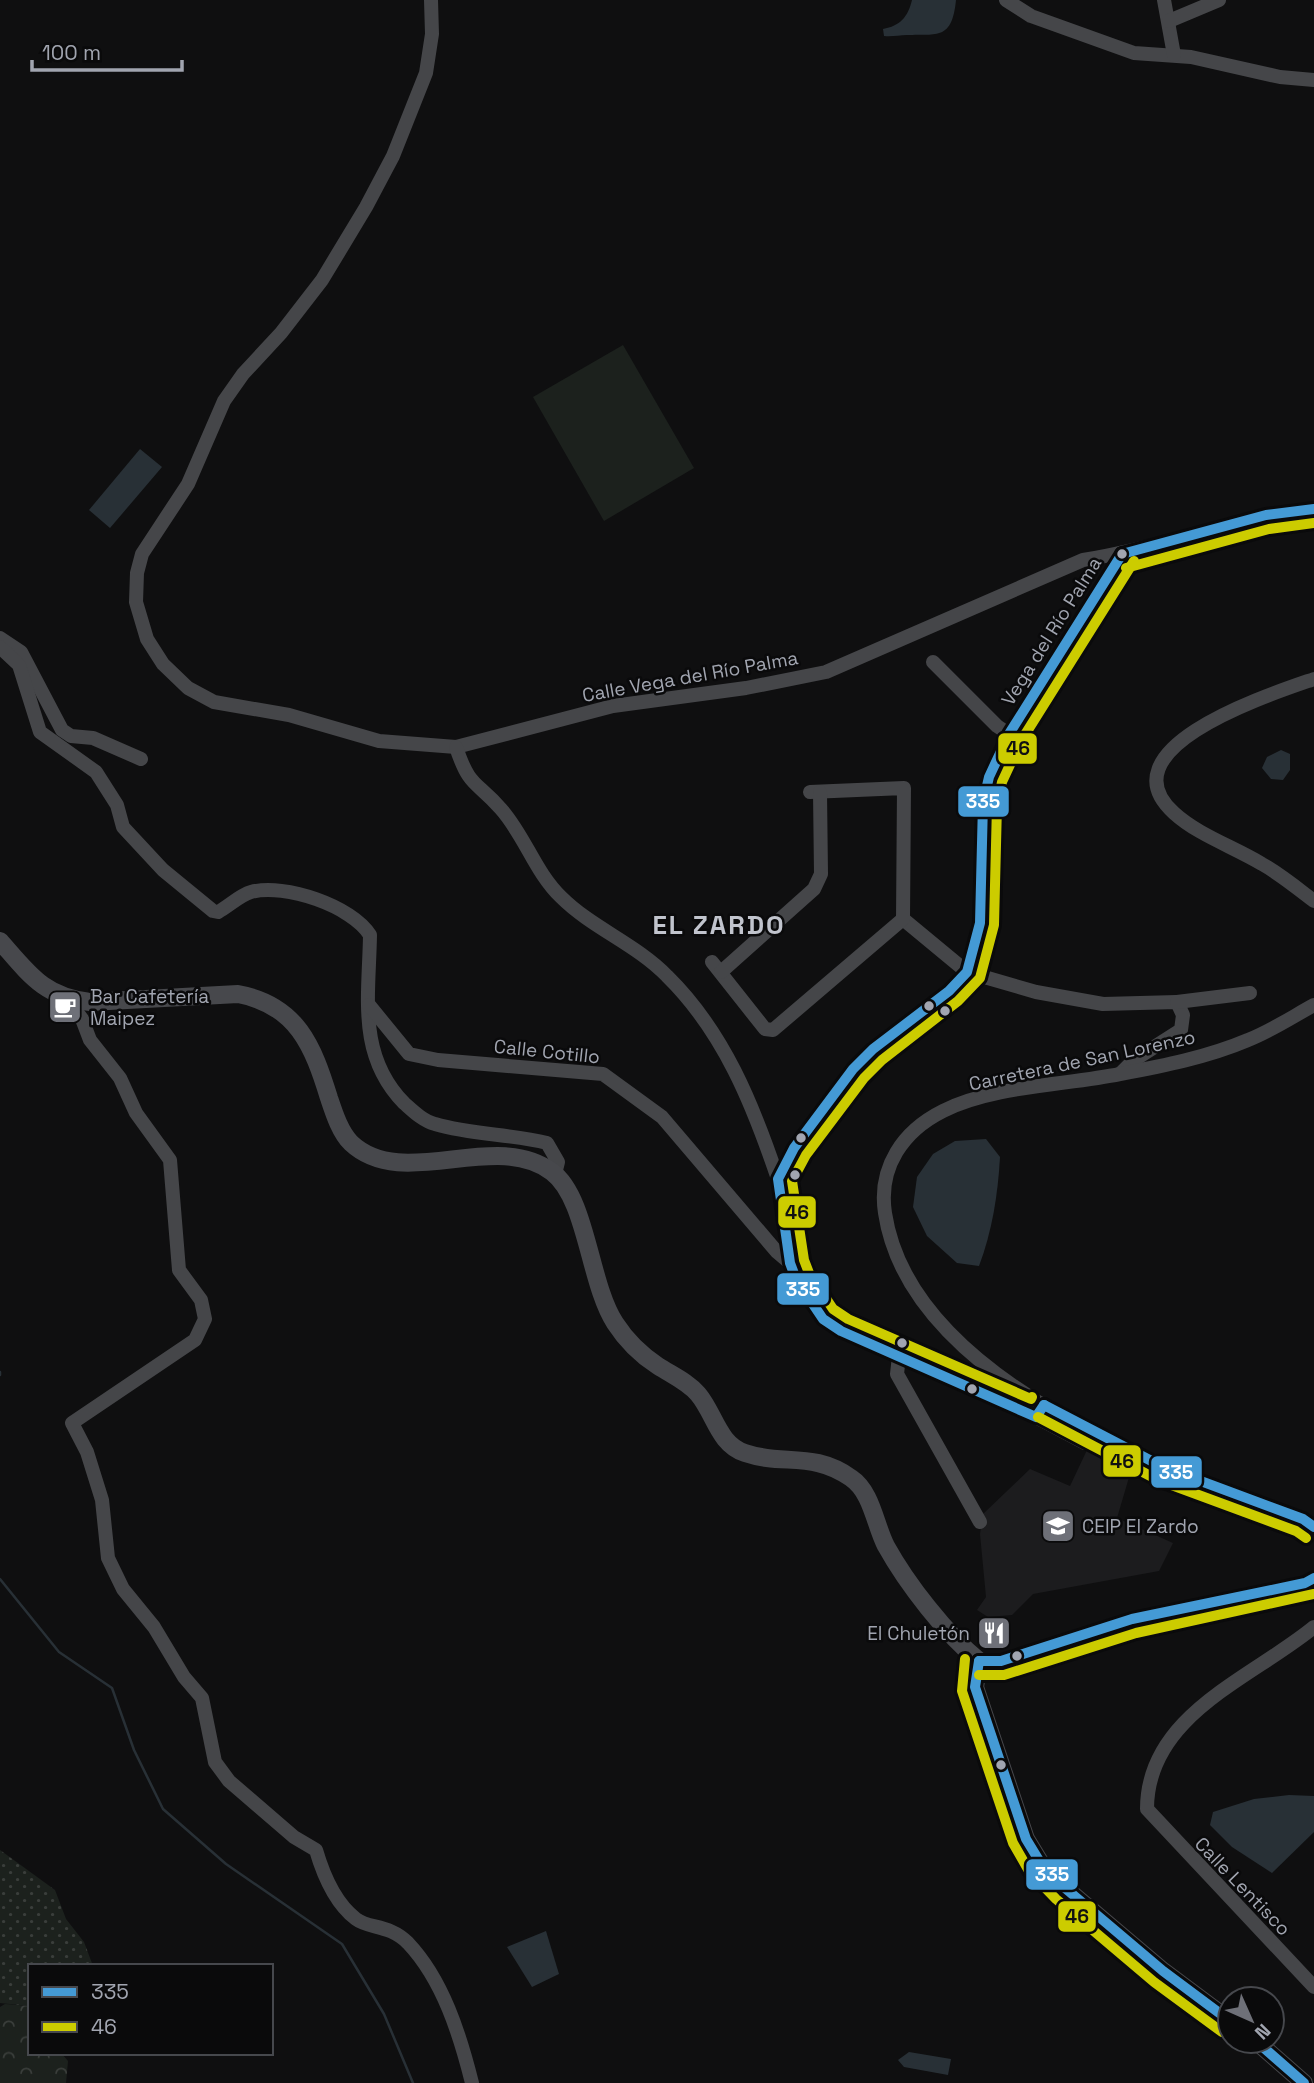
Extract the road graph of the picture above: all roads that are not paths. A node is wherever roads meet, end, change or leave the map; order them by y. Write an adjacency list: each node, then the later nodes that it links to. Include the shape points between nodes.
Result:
1 (431, 0): 15 (street, Calle Vega del Río Palma, via 426,73 393,156 322,280 224,401 188,484 142,554 136,602 147,639 163,664 188,688 214,702 289,715 379,741)
2 (1006, 0): 6 (street, via 1031,16 1134,54)
3 (1164, 0): 5 (street)
4 (1219, 0): 5 (street)
5 (1169, 21): 6 (street)
6 (1174, 55): 7 (street, via 1280,78)
7 (1314, 80)
8 (1314, 509): 9 (street, Calle Vega del Río Palma, via 1266,515)
9 (1122, 554): 14 (street, Vega del Río Palma); 15 (street, Calle Vega del Río Palma, via 1083,560 826,672 613,706)
10 (0, 638): 16 (street, via 21,652 62,730 71,736 93,737)
11 (0, 647): 24 (street, via 19,666 40,732 96,772 117,806 123,827 163,870 213,911 249,892 285,891 335,906 362,923 370,935)
12 (933, 662): 14 (street)
13 (1314, 680): 17 (street, via 1212,721 1176,744 1160,761 1154,779 1174,813 1265,865)
14 (1009, 734): 20 (street, Vega del Río Palma, via 983,803 980,923)
15 (456, 747): 28 (street, via 465,774 504,814 548,883 579,912 656,965 720,1044 752,1106)
16 (141, 759)
17 (1314, 901)
18 (903, 919): 18 (street, via 904,788 815,792 821,874 814,889 717,967 765,1029 774,1030); 20 (street)
19 (0, 941): 22 (main road, via 32,978)
20 (967, 972): 23 (street, via 1036,992 1103,1004); 28 (street, via 853,1069 794,1148)
21 (1250, 993): 23 (street)
22 (68, 1000): 27 (main road, via 238,994 259,998 298,1027 315,1052 334,1113 348,1140 366,1155 392,1162 519,1158); 41 (street, via 170,1160 179,1270 201,1300 205,1319 195,1340 72,1423 102,1500 108,1558 123,1589 202,1698 215,1762 229,1781 316,1850 324,1878 356,1920 385,1927 421,1959 444,1998)
23 (1177, 1002): 26 (street, via 1183,1015 1181,1030)
24 (369, 1005): 27 (street, via 368,1032 377,1066 414,1112 431,1124 547,1143 558,1162); 29 (street, Calle Cotillo, via 410,1054 603,1074 662,1116)
25 (1314, 1005): 26 (street, Carretera de San Lorenzo, via 1248,1040)
26 (1119, 1074): 31 (street, Carretera de San Lorenzo, via 989,1096 946,1109 918,1125 901,1142 888,1166 883,1203 889,1239 903,1272 921,1300 968,1352)
27 (555, 1174): 37 (main road, via 579,1218 597,1289 636,1349 697,1392 731,1446 745,1453 828,1464 854,1479 895,1561 960,1645)
28 (778, 1179): 29 (street)
29 (790, 1263): 30 (street, via 823,1319)
30 (900, 1356): 31 (street); 33 (street, via 897,1374)
31 (1040, 1411): 32 (street); 34 (street, Carretera de San Lorenzo, via 1163,1467)
32 (1085, 1443)
33 (980, 1522)
34 (1314, 1527)
35 (1314, 1578): 37 (street, via 1132,1619 1014,1658)
36 (1314, 1627): 38 (street, Calle Lentisco, via 1195,1712 1165,1746 1147,1788 1147,1809)
37 (979, 1661): 39 (main road, via 975,1687 1026,1839 1040,1862 1163,1971)
38 (1314, 1987)
39 (1216, 2011)
40 (1272, 2055): 42 (main road)
41 (472, 2083)
42 (1304, 2083)

